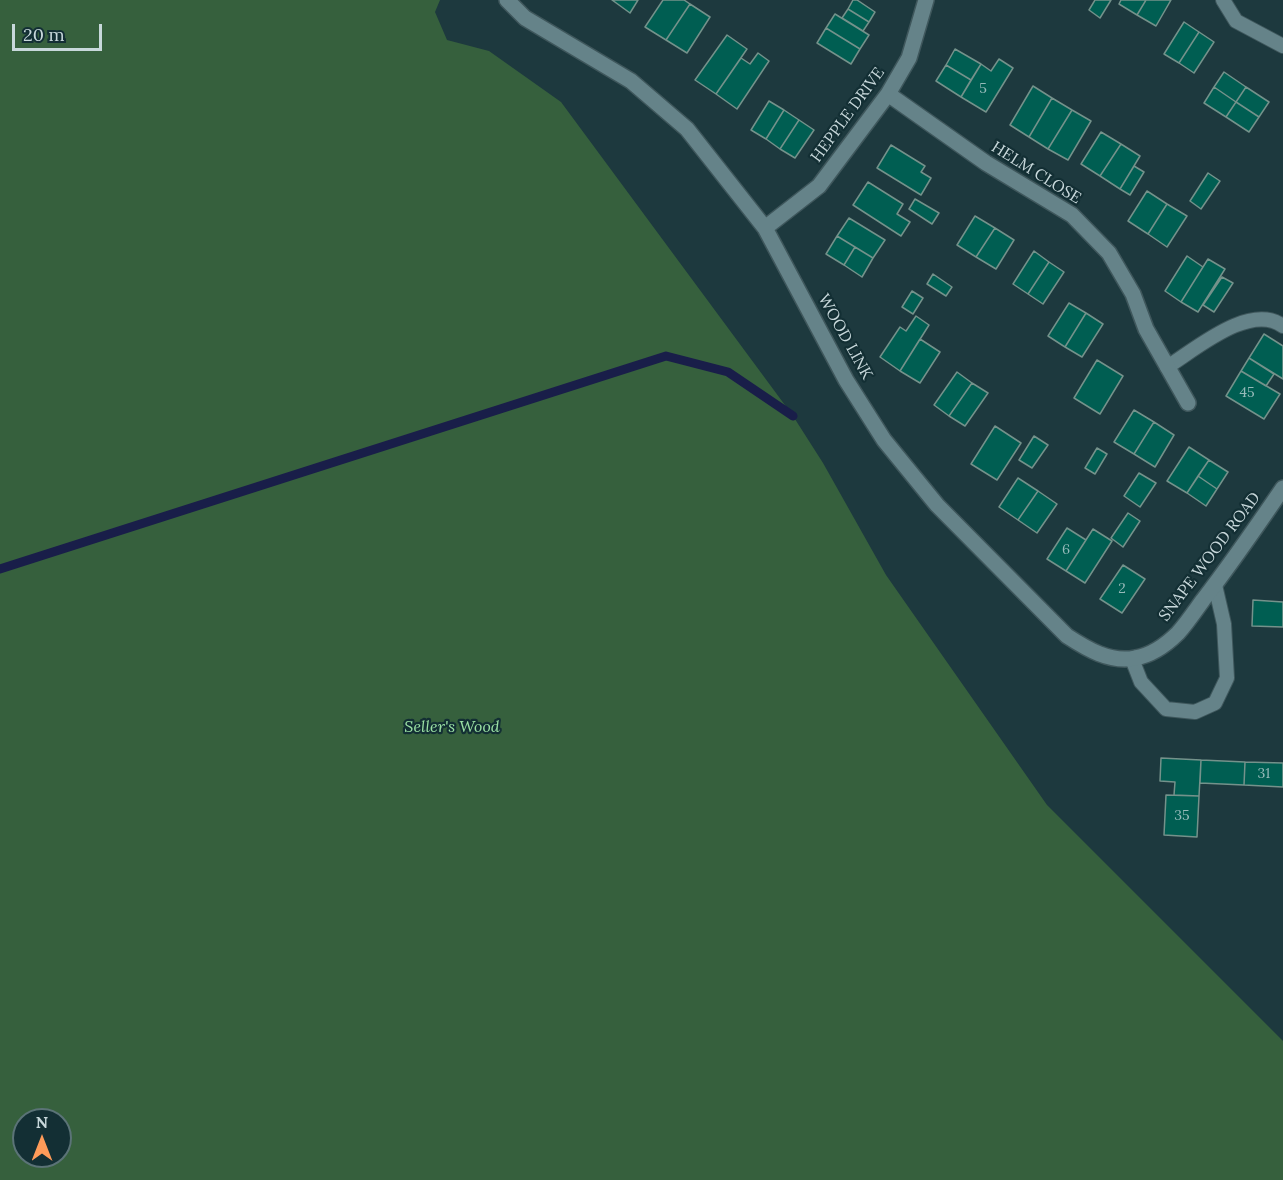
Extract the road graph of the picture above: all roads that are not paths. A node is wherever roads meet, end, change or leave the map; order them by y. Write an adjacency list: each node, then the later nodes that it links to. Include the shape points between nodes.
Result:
1 (507, 0): 6 (street, WOOD LINK, via 525,18 631,81 687,129)
2 (926, 0): 5 (street, HEPPLE DRIVE, via 909,58)
3 (1223, 0): 4 (lane, via 1236,21)
4 (1283, 46)
5 (888, 94): 6 (street, HEPPLE DRIVE, via 819,186); 8 (street, HELM CLOSE, via 986,163 1072,215 1110,253)
6 (765, 228): 13 (street, WOOD LINK, via 846,380 884,440 937,505 1067,636 1109,657)
7 (1283, 326): 8 (lane, via 1265,319 1237,323)
8 (1167, 367): 9 (street, HELM CLOSE)
9 (1188, 403)
10 (1283, 488): 11 (street, SNAPE WOOD ROAD)
11 (1277, 508): 12 (street, SNAPE WOOD ROAD)
12 (1215, 585): 13 (street, SNAPE WOOD ROAD, via 1178,633 1149,654); 13 (lane, via 1224,624 1227,678 1215,703 1195,712 1166,709 1141,682)
13 (1132, 659)

